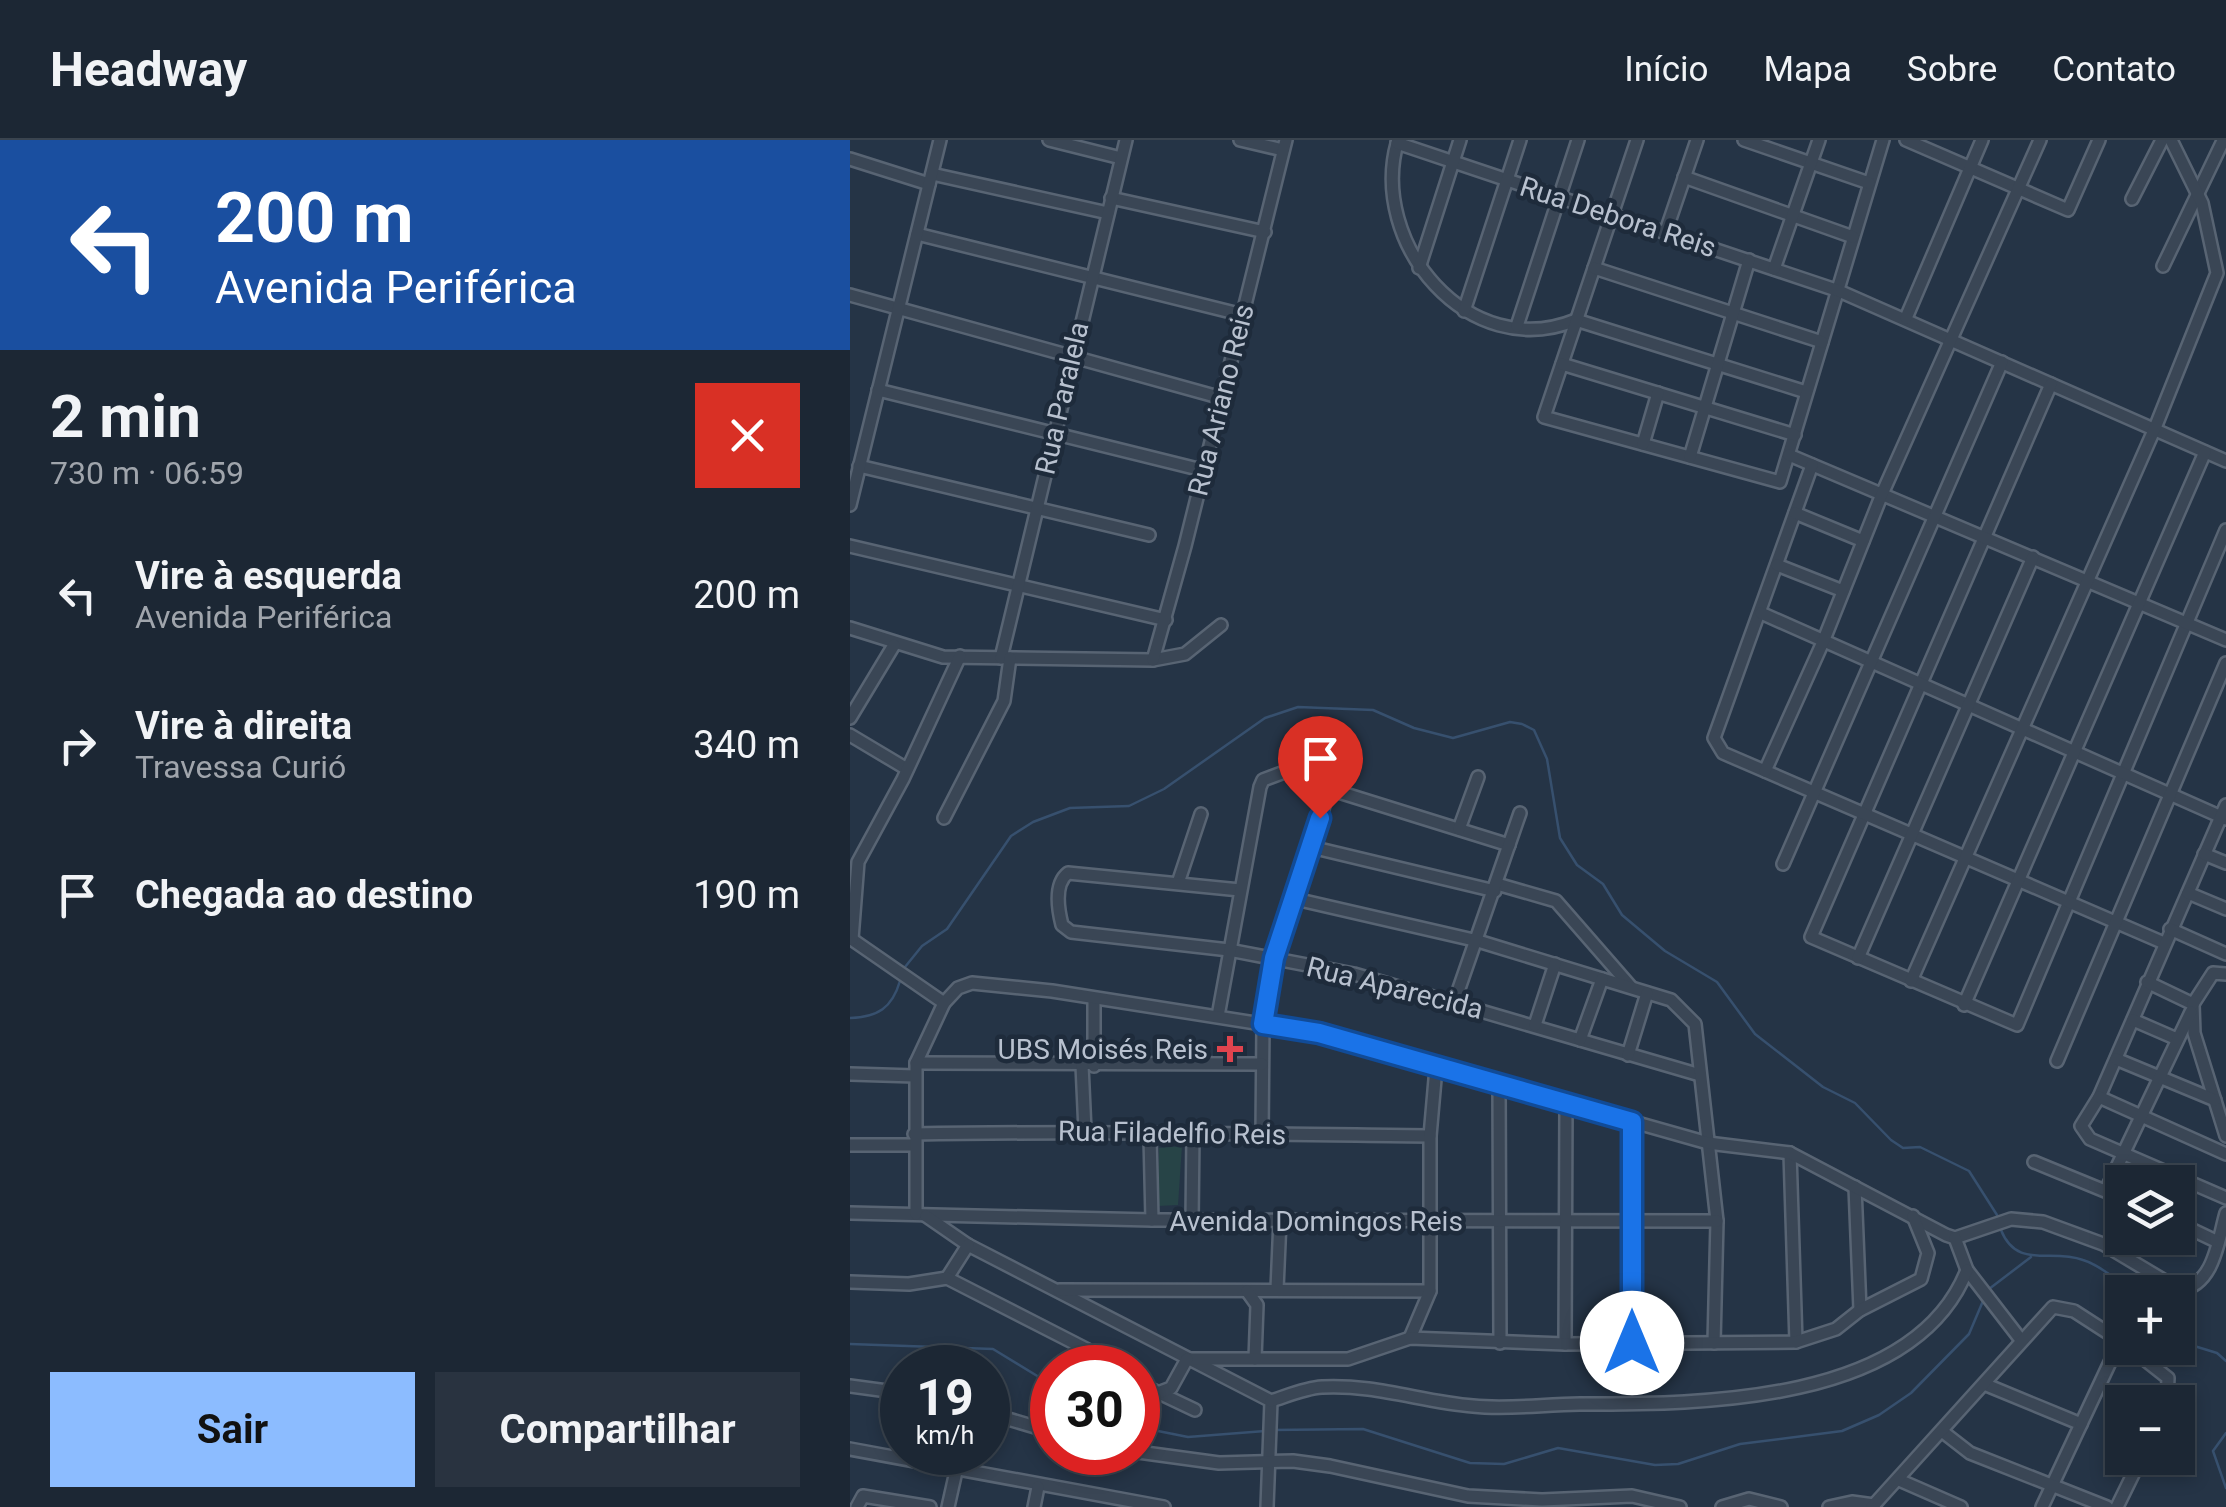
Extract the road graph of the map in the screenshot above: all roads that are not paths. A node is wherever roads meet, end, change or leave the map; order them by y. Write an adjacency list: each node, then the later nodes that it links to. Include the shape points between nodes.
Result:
1 (940, 140): 28 (street)
2 (1049, 140): 22 (street)
3 (1126, 140): 22 (street, Rua Paralela)
4 (1240, 140): 21 (street)
5 (1460, 140): 24 (street)
6 (1520, 140): 29 (street)
7 (1578, 140): 33 (street)
8 (1637, 140): 37 (street)
9 (1697, 140): 27 (street)
10 (1744, 140): 25 (street)
11 (1819, 140): 25 (street)
12 (1883, 140): 30 (street)
13 (1906, 140): 26 (street)
14 (1982, 140): 26 (street)
15 (2040, 140): 31 (street)
16 (2099, 140): 31 (street, via 2068,210)
17 (2162, 140): 35 (street)
18 (2171, 140): 32 (street)
19 (1397, 142): 24 (street, Rua Debora Reis); 46 (street, via 1391,163 1399,213)
20 (2221, 142): 32 (street)
21 (1284, 145): 40 (street, Rua Ariano Reis)
22 (1121, 158): 34 (street, Rua Paralela)
23 (850, 159): 28 (street)
24 (1453, 162): 29 (street, Rua Debora Reis); 46 (street)
25 (1811, 162): 30 (street); 38 (street)
26 (1970, 168): 31 (street); 57 (street)
27 (1684, 177): 38 (street); 39 (street)
28 (930, 179): 36 (street); 41 (street)
29 (1507, 180): 33 (street, Rua Debora Reis); 53 (street)
30 (1869, 184): 42 (street)
31 (2019, 189): 60 (street)
32 (2197, 192): 45 (street); 49 (street)
33 (1559, 196): 37 (street, Rua Debora Reis); 59 (street)
34 (1111, 198): 36 (street, Rua Paralela); 40 (street)
35 (2132, 199)
36 (1108, 212): 50 (street, Rua Paralela)
37 (1612, 212): 39 (street, Rua Debora Reis); 47 (street)
38 (1792, 215): 42 (street); 48 (street)
39 (1666, 231): 44 (street, Rua Debora Reis)
40 (1265, 232): 56 (street, Rua Ariano Reis)
41 (917, 234): 50 (street); 55 (street)
42 (1853, 237): 51 (street)
43 (2226, 255): 49 (street)
44 (1749, 260): 48 (street, Rua Debora Reis); 54 (street)
45 (2163, 266)
46 (1419, 268): 53 (street)
47 (1594, 268): 54 (street); 58 (street)
48 (1774, 269): 51 (street, Rua Debora Reis)
49 (2222, 271): 72 (street)
50 (1091, 276): 56 (street); 62 (street, Rua Paralela)
51 (1839, 291): 57 (street, Rua Debora Reis); 61 (street)
52 (850, 296): 55 (street)
53 (1464, 311): 59 (street)
54 (1733, 311): 61 (street); 65 (street)
55 (899, 312): 62 (street); 67 (street)
56 (1243, 315): 70 (street, Rua Ariano Reis)
57 (1906, 318): 60 (street, Rua Debora Reis)
58 (1576, 320): 59 (street, via 1552,329); 64 (street); 65 (street)
59 (1518, 326)
60 (1953, 340): 63 (street, Rua Debora Reis); 83 (street)
61 (1822, 342): 69 (street)
62 (1071, 354): 70 (street); 73 (street, Rua Paralela)
63 (2002, 362): 66 (street, Rua Debora Reis); 87 (street)
64 (1562, 364): 68 (street); 75 (street, via 1544,417)
65 (1718, 364): 69 (street); 71 (street)
66 (2051, 384): 72 (street, Rua Debora Reis); 90 (street)
67 (878, 390): 73 (street); 81 (street)
68 (1658, 392): 71 (street); 75 (street)
69 (1806, 392): 74 (street)
70 (1222, 398): 82 (street, Rua Ariano Reis)
71 (1705, 406): 74 (street); 78 (street)
72 (2155, 428): 76 (street, Rua Debora Reis); 95 (street)
73 (1053, 432): 82 (street); 85 (street, Rua Paralela)
74 (1796, 435): 77 (street)
75 (1643, 444): 78 (street)
76 (2205, 452): 79 (street, Rua Debora Reis); 98 (street)
77 (1789, 456): 78 (street, via 1780,482); 80 (street)
78 (1690, 457)
79 (2226, 461)
80 (1812, 465): 83 (street); 86 (street)
81 (859, 466): 84 (street); 85 (street)
82 (1202, 470): 100 (street, Rua Ariano Reis)
83 (1882, 494): 87 (street); 91 (street)
84 (850, 505)
85 (1035, 510): 89 (street); 96 (street, Rua Paralela)
86 (1795, 513): 91 (street); 94 (street)
87 (1935, 516): 90 (street); 110 (street)
88 (2226, 530): 101 (street)
89 (1149, 535)
90 (1982, 536): 93 (street); 112 (street)
91 (1863, 542): 97 (street)
92 (850, 546): 96 (street)
93 (2033, 557): 95 (street); 113 (street)
94 (1777, 565): 97 (street); 99 (street)
95 (2086, 580): 98 (street); 115 (street)
96 (1019, 585): 100 (street); 108 (street, Rua Paralela)
97 (1843, 591): 105 (street)
98 (2139, 602): 101 (street); 117 (street)
99 (1760, 614): 105 (street); 119 (street, via 1714,738 1723,754)
100 (1166, 620): 109 (street, Rua Ariano Reis)
101 (2186, 622): 104 (street); 120 (street)
102 (1220, 625): 109 (street, via 1185,654)
103 (850, 628): 106 (street)
104 (2226, 640)
105 (1824, 642): 110 (street); 119 (street)
106 (894, 645): 107 (street); 114 (street)
107 (960, 656): 108 (street); 118 (street)
108 (1006, 658): 109 (street); 129 (street, Rua Paralela, via 1004,701)
109 (1153, 660)
110 (1872, 663): 112 (street); 123 (street)
111 (2226, 664): 124 (street)
112 (1921, 685): 113 (street); 126 (street)
113 (1970, 707): 115 (street); 131 (street)
114 (850, 718)
115 (2021, 730): 117 (street); 135 (street)
116 (850, 735): 118 (street)
117 (2071, 750): 120 (street); 139 (street)
118 (908, 769): 138 (street)
119 (1765, 772): 123 (street)
120 (2122, 772): 124 (street); 145 (street)
121 (1478, 777): 130 (street)
122 (1330, 785): 130 (street); 133 (street); 142 (street, via 1338,763 1334,754 1310,748 1296,754 1287,770 1263,780)
123 (1815, 793): 126 (street); 136 (street)
124 (2170, 793): 127 (street); 147 (street)
125 (1520, 813): 132 (street)
126 (1864, 813): 131 (street); 155 (street, via 1811,937)
127 (2224, 813): 134 (street)
128 (1202, 814): 140 (street)
129 (944, 818)
130 (1459, 829): 132 (street)
131 (1911, 834): 135 (street); 155 (street)
132 (1510, 845): 141 (street)
133 (1311, 847): 141 (street); 144 (street)
134 (2204, 854): 137 (street); 143 (street)
135 (1966, 857): 139 (street); 159 (street)
136 (1783, 864)
137 (2226, 864)
138 (854, 873): 149 (street)
139 (2018, 880): 145 (street); 166 (street)
140 (1178, 884): 142 (street); 152 (street, Rua Aparecida, via 1063,876 1058,912 1062,925 1084,934)
141 (1496, 888): 150 (street); 161 (street, via 1556,901)
142 (1240, 890): 152 (street)
143 (2188, 893): 146 (street); 148 (street)
144 (1291, 898): 150 (street); 154 (street)
145 (2068, 901): 147 (street); 166 (street, via 2016,1025)
146 (2226, 909)
147 (2115, 922): 151 (street); 176 (street)
148 (2170, 929): 151 (street); 153 (street)
149 (851, 939): 165 (street)
150 (1478, 941): 156 (street); 164 (street)
151 (2164, 943): 160 (street)
152 (1228, 950): 154 (street, Rua Aparecida); 168 (street)
153 (2226, 954)
154 (1274, 958): 164 (street, Rua Aparecida); 170 (street)
155 (1858, 958): 159 (street)
156 (1555, 964): 158 (street); 171 (street)
157 (2220, 973): 167 (street)
158 (1602, 980): 161 (street); 173 (street)
159 (1910, 981): 166 (street)
160 (2147, 982): 167 (street); 169 (street)
161 (1633, 989): 162 (street)
162 (1647, 993): 174 (street); 182 (street, via 1683,1008 1696,1030)
163 (1094, 999): 165 (street, via 972,982); 168 (street); 178 (street)
164 (1455, 1000): 171 (street, Rua Aparecida)
165 (944, 1003): 180 (street)
166 (1964, 1005)
167 (2192, 1008): 172 (street); 186 (street)
168 (1218, 1016): 170 (street)
169 (2133, 1020): 172 (street); 175 (street)
170 (1263, 1024): 177 (street); 179 (street, via 1319,1033)
171 (1535, 1025): 173 (street, Rua Aparecida)
172 (2177, 1038): 183 (street)
173 (1580, 1040): 174 (street, Rua Aparecida)
174 (1628, 1054): 182 (street, Rua Aparecida)
175 (2116, 1060): 183 (street); 185 (street)
176 (2058, 1061)
177 (1262, 1064): 178 (street); 191 (street)
178 (1088, 1066): 180 (street); 190 (street)
179 (1436, 1068): 184 (street); 194 (street)
180 (915, 1069): 181 (street); 196 (street)
181 (850, 1074)
182 (1700, 1074): 197 (street)
183 (2158, 1077): 186 (street); 188 (street)
184 (1498, 1084): 187 (street); 218 (street)
185 (2099, 1097): 188 (street); 200 (street, via 2081,1126 2090,1139)
186 (2215, 1100): 195 (street)
187 (1566, 1104): 189 (street); 215 (street)
188 (2143, 1115): 200 (street); 201 (street)
189 (1632, 1122): 197 (street); 216 (street)
190 (1085, 1131): 193 (street, Rua Filadelfio Reis); 196 (street, Rua Filadelfio Reis)
191 (1262, 1134): 192 (street, Rua Filadelfio Reis); 194 (street, Rua Filadelfio Reis)
192 (1192, 1135): 193 (street, Rua Filadelfio Reis); 212 (street)
193 (1150, 1136): 211 (street)
194 (1430, 1136): 214 (street)
195 (2226, 1136)
196 (914, 1140): 198 (street, Rua Filadelfio Reis); 209 (street)
197 (1708, 1143): 199 (street); 217 (street)
198 (850, 1146)
199 (1790, 1152): 204 (street); 234 (street)
200 (2124, 1154): 203 (street); 206 (street)
201 (2226, 1154)
202 (2034, 1162): 205 (street)
203 (2118, 1165)
204 (1855, 1186): 210 (street); 230 (street)
205 (2105, 1190)
206 (2226, 1198)
207 (850, 1213): 209 (street, Avenida Domingos Reis)
208 (2226, 1213): 221 (street)
209 (921, 1215): 211 (street, Avenida Domingos Reis); 222 (street)
210 (1912, 1216): 220 (street); 230 (street, via 1928,1252 1921,1279)
211 (1152, 1220): 212 (street, Avenida Domingos Reis)
212 (1192, 1220): 213 (street, Avenida Domingos Reis)
213 (1280, 1220): 214 (street, Avenida Domingos Reis); 226 (street)
214 (1432, 1221): 218 (street, Avenida Domingos Reis); 229 (street)
215 (1567, 1221): 216 (street, Avenida Domingos Reis); 218 (street, Avenida Domingos Reis); 237 (street)
216 (1632, 1221): 217 (street, Avenida Domingos Reis); 236 (street)
217 (1717, 1221): 238 (street)
218 (1498, 1222): 235 (street)
219 (2195, 1231): 221 (street)
220 (1955, 1238): 221 (street, via 2011,1219 2043,1222 2102,1244 2180,1290 2198,1284); 223 (street)
221 (2218, 1242)
222 (968, 1245): 224 (street); 227 (street)
223 (1967, 1270): 233 (street); 250 (street, via 1933,1326 1875,1364 1814,1384 1676,1404 1476,1407 1349,1387)
224 (946, 1278): 225 (street); 239 (street)
225 (850, 1282)
226 (1277, 1289): 228 (street); 229 (street)
227 (1055, 1290): 228 (street); 240 (street)
228 (1247, 1291): 241 (street, via 1258,1305)
229 (1430, 1291): 232 (street)
230 (1860, 1310): 234 (street, via 1836,1329)
231 (2105, 1332): 233 (street, via 2062,1306)
232 (1410, 1338): 235 (street); 241 (street, via 1348,1359)
233 (2021, 1340): 244 (street)
234 (1796, 1342): 238 (street)
235 (1500, 1343): 237 (street)
236 (1632, 1343): 237 (street); 238 (street)
237 (1565, 1344)
238 (1714, 1344)
239 (1078, 1345)
240 (1187, 1359): 241 (street); 248 (street, via 1171,1388); 250 (street)
241 (1255, 1359)
242 (2112, 1365): 252 (street)
243 (2151, 1365): 245 (street)
244 (1984, 1384): 252 (street); 253 (street)
245 (2168, 1385)
246 (850, 1386): 247 (street)
247 (880, 1390)
248 (1160, 1392)
249 (1160, 1394): 251 (street)
250 (1271, 1401): 257 (street)
251 (1195, 1410)
252 (2080, 1424): 262 (street)
253 (1943, 1432): 261 (street); 262 (street, via 1970,1453)
254 (850, 1448): 255 (street)
255 (880, 1453)
256 (1160, 1456): 257 (street)
257 (1268, 1464): 265 (street, via 1330,1466 1452,1494); 273 (street)
258 (955, 1475): 270 (street)
259 (989, 1475): 263 (street)
260 (2133, 1475): 281 (street)
261 (1899, 1480): 267 (street); 278 (street)
262 (2050, 1486): 279 (street); 280 (street)
263 (1038, 1487): 264 (street); 271 (street)
264 (1100, 1502): 272 (street)
265 (1541, 1504): 266 (street, via 1600,1494)
266 (1646, 1504): 274 (street)
267 (1873, 1506): 277 (street)
268 (857, 1507): 269 (street, via 863,1496)
269 (930, 1507)
270 (948, 1507)
271 (1034, 1507)
272 (1164, 1507)
273 (1267, 1507)
274 (1680, 1507)
275 (1722, 1507): 276 (street, via 1749,1499)
276 (1781, 1507)
277 (1829, 1507)
278 (1960, 1507)
279 (2042, 1507)
280 (2107, 1507)
281 (2118, 1507)

